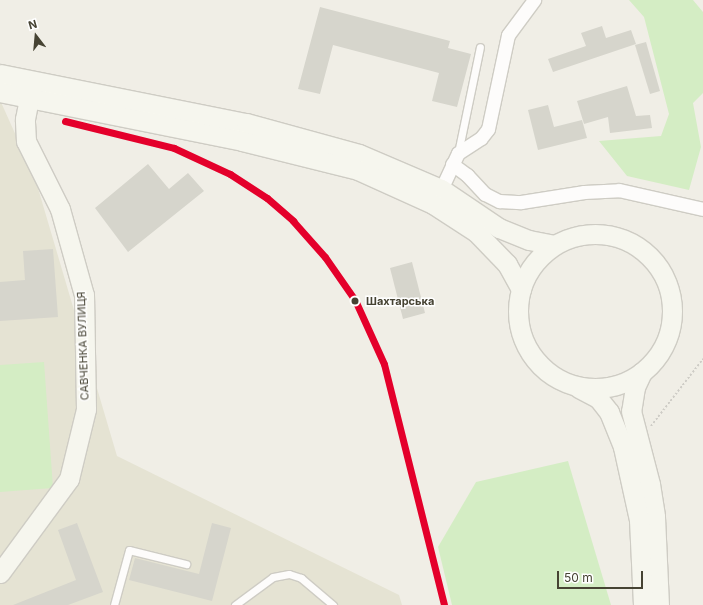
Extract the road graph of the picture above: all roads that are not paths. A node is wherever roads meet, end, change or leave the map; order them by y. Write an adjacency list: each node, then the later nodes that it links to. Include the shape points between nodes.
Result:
1 (534, 0): 6 (street, via 508,35 488,129)
2 (480, 47): 6 (lane)
3 (0, 74): 4 (main road)
4 (30, 90): 5 (main road); 7 (main road, via 358,170); 14 (main road, САВЧЕНКА ВУЛИЦЯ, via 25,119 26,141 60,209 84,295 86,409 69,479)
5 (0, 92)
6 (455, 158): 7 (street); 8 (street, via 484,194 499,201 521,202 619,190)
7 (437, 197): 9 (main road, via 499,228 529,240); 10 (main road, via 508,264)
8 (703, 209)
9 (554, 245): 10 (main road, via 533,264); 11 (main road, via 574,236 595,233 616,236 652,259 664,276 671,296 672,318 667,339 657,357)
10 (521, 289): 12 (main road, via 517,310 520,332 543,368)
11 (642, 372): 12 (main road, via 630,380 602,388 588,388); 19 (main road, via 635,387 631,411 650,484 655,517)
12 (561, 380): 18 (main road, via 588,392 603,404 609,412 623,447 639,520)
13 (186, 564): 15 (lane, via 129,550)
14 (0, 573)
15 (114, 605)
16 (235, 605): 17 (lane, via 273,577 289,574 302,578)
17 (333, 605)
18 (643, 605)
19 (659, 605)

